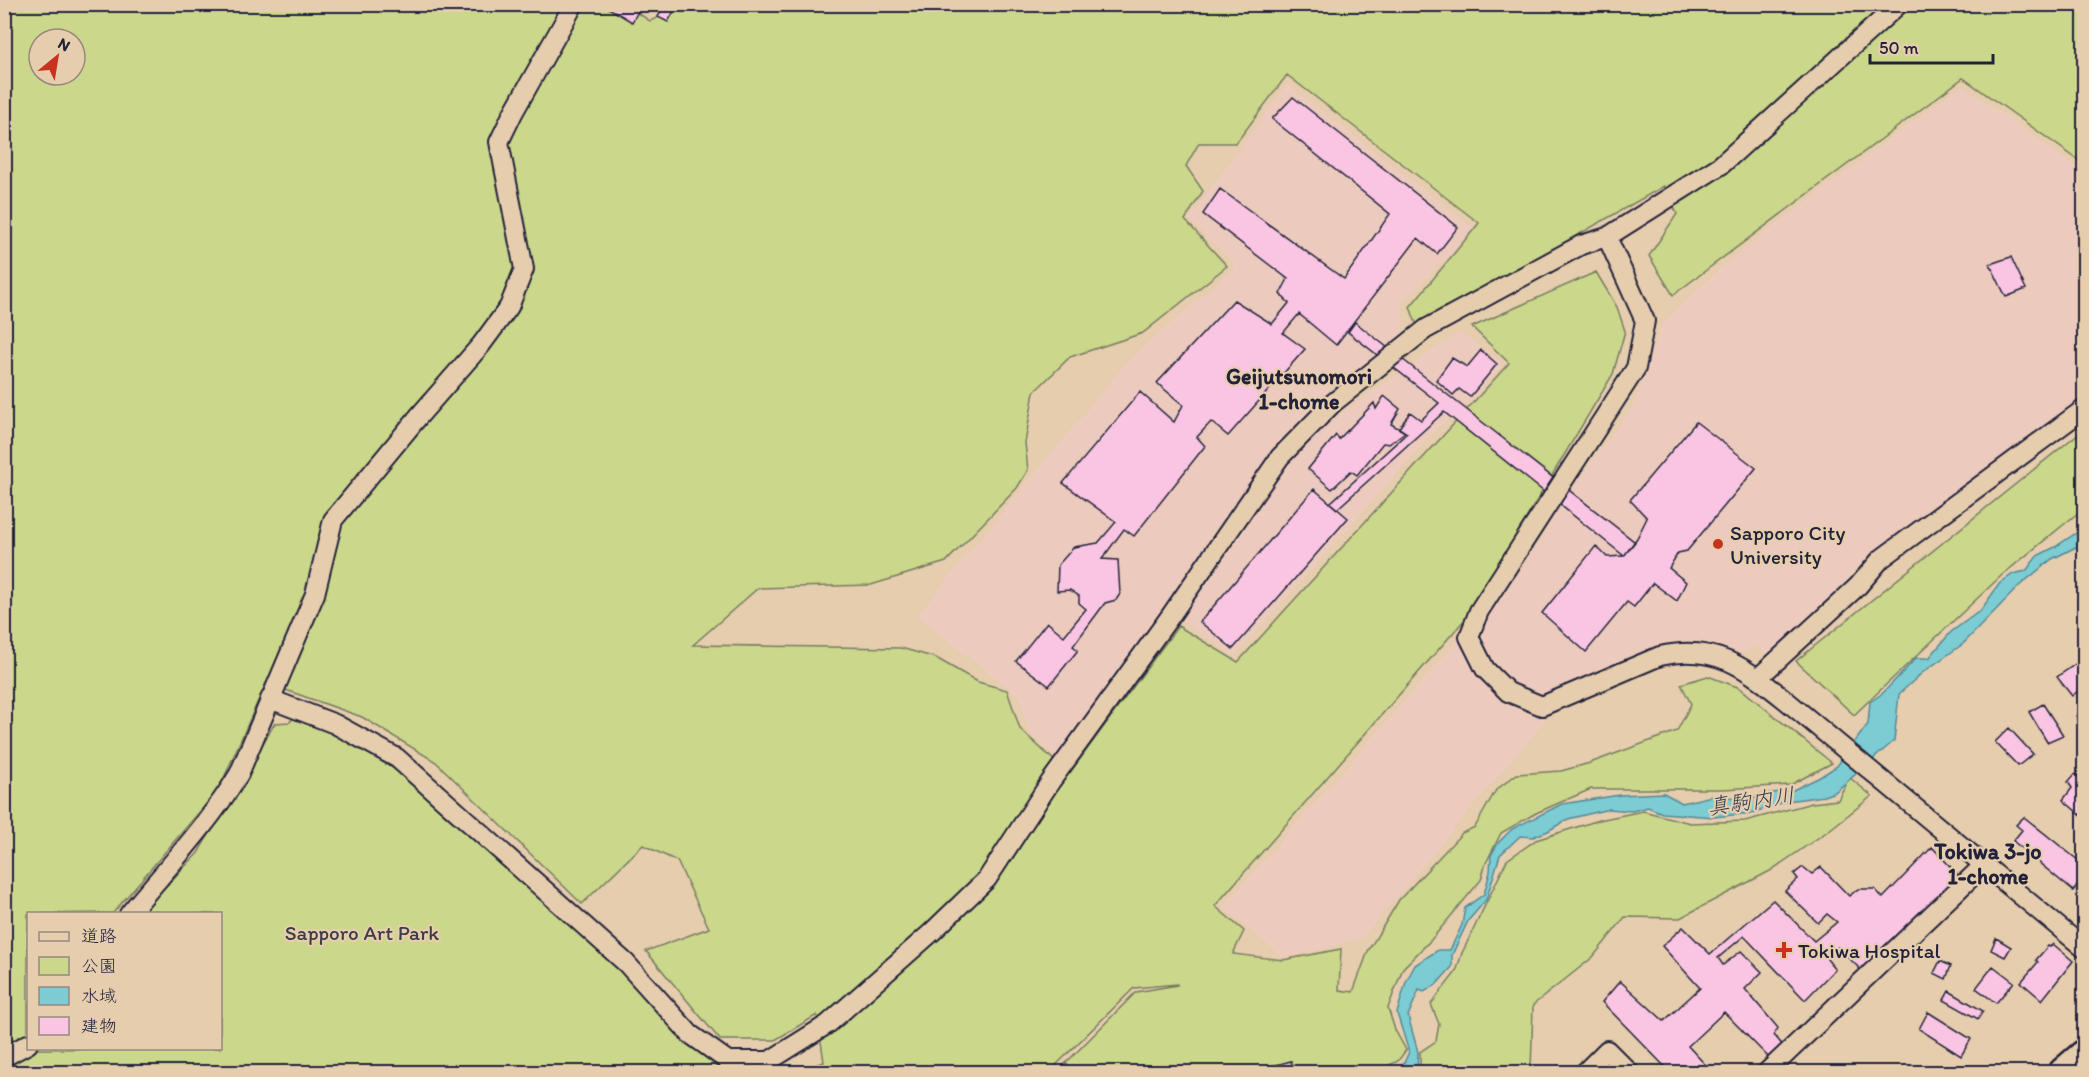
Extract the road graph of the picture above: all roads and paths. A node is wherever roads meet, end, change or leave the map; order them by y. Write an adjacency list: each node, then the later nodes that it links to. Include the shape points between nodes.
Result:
1 (574, 4): 6 (street, via 500,142 524,269 508,307 481,345 333,520 315,594)
2 (1899, 4): 3 (street, via 1721,165)
3 (1607, 237): 5 (street, via 1645,321 1636,368 1479,611 1469,637 1485,669 1508,692 1542,706 1660,656 1679,652 1722,658); 6 (street, via 1581,245 1426,329 1333,403 1280,457 1051,781 987,879 828,1024 769,1061 728,1061 690,1034 626,963 397,758 335,724)
4 (2085, 409): 5 (street, via 1881,560)
5 (1758, 678): 7 (street)
6 (270, 699): 8 (street, via 239,774 223,801)
7 (1984, 865): 9 (street); 15 (street)
8 (131, 912)
9 (2085, 948)
10 (27, 1045): 12 (street)
11 (2085, 1054): 16 (highway)
12 (4, 1057)
13 (1585, 1072): 14 (street, via 1606,1050)
14 (1629, 1072)
15 (1767, 1072)
16 (2063, 1072)

